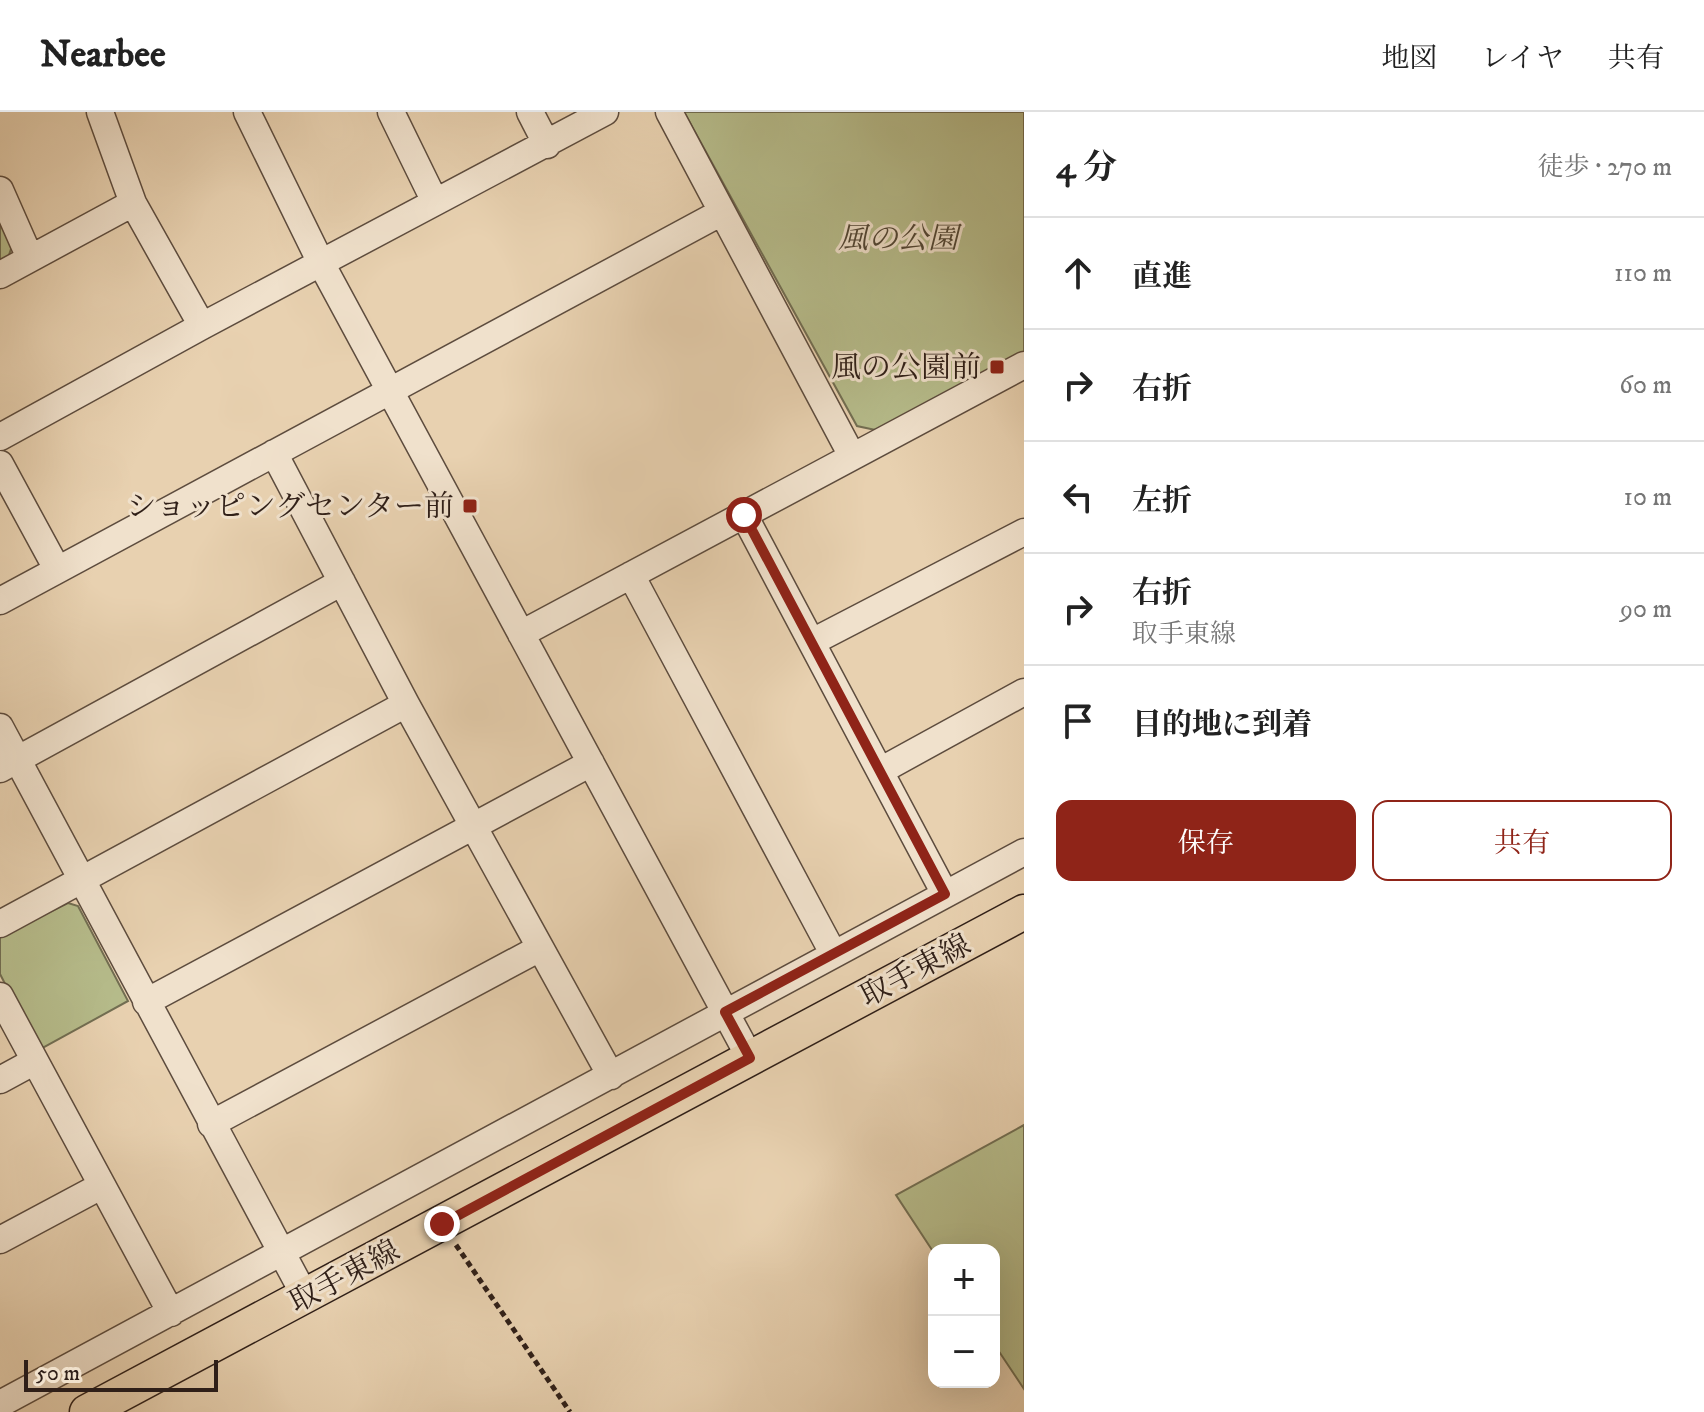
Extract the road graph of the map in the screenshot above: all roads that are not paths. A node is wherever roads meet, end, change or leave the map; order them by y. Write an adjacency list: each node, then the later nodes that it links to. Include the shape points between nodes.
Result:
1 (100, 112): 10 (street)
2 (247, 112): 13 (street)
3 (391, 112): 9 (street)
4 (530, 112): 7 (street)
5 (605, 112): 7 (street)
6 (669, 112): 11 (street)
7 (547, 145): 9 (street)
8 (0, 190): 12 (street)
9 (435, 202): 13 (street)
10 (133, 203): 12 (street); 15 (street)
11 (722, 212): 17 (street); 20 (street)
12 (30, 258): 14 (street)
13 (321, 263): 15 (street); 17 (street)
14 (0, 275)
15 (202, 326): 18 (street)
16 (1024, 365): 20 (street)
17 (390, 392): 19 (street); 28 (street)
18 (0, 437)
19 (274, 453): 24 (street); 26 (street)
20 (852, 456): 22 (street)
21 (0, 464): 24 (street)
22 (744, 515): 25 (street); 29 (street)
23 (1024, 532): 29 (street)
24 (57, 569): 27 (street)
25 (631, 575): 28 (street); 43 (street)
26 (342, 582): 31 (street); 34 (street)
27 (0, 601)
28 (521, 634): 33 (street)
29 (812, 642): 35 (street)
30 (1024, 692): 35 (street)
31 (406, 704): 36 (street); 38 (street)
32 (0, 727): 34 (street)
33 (591, 763): 36 (street); 46 (street)
34 (9, 764): 38 (street)
35 (880, 771): 39 (street)
36 (474, 826): 42 (street); 45 (street)
37 (1024, 852): 39 (street)
38 (82, 880): 41 (street); 45 (street)
39 (945, 894): 43 (street)
40 (1024, 912): 47 (main road, 取手東線)
41 (0, 924)
42 (540, 948): 49 (street); 51 (street)
43 (833, 953): 46 (street)
44 (0, 996): 48 (street)
45 (146, 1002): 51 (street)
46 (725, 1012): 47 (street); 49 (street)
47 (750, 1058): 55 (main road, 取手東線)
48 (35, 1061): 50 (street); 52 (street)
49 (611, 1076): 54 (street)
50 (0, 1080)
51 (211, 1124): 54 (street)
52 (101, 1186): 53 (street); 56 (street)
53 (0, 1240)
54 (280, 1254): 55 (street); 56 (street)
55 (305, 1296): 58 (main road, 取手東線)
56 (171, 1313): 57 (street)
57 (0, 1404)
58 (87, 1412)

